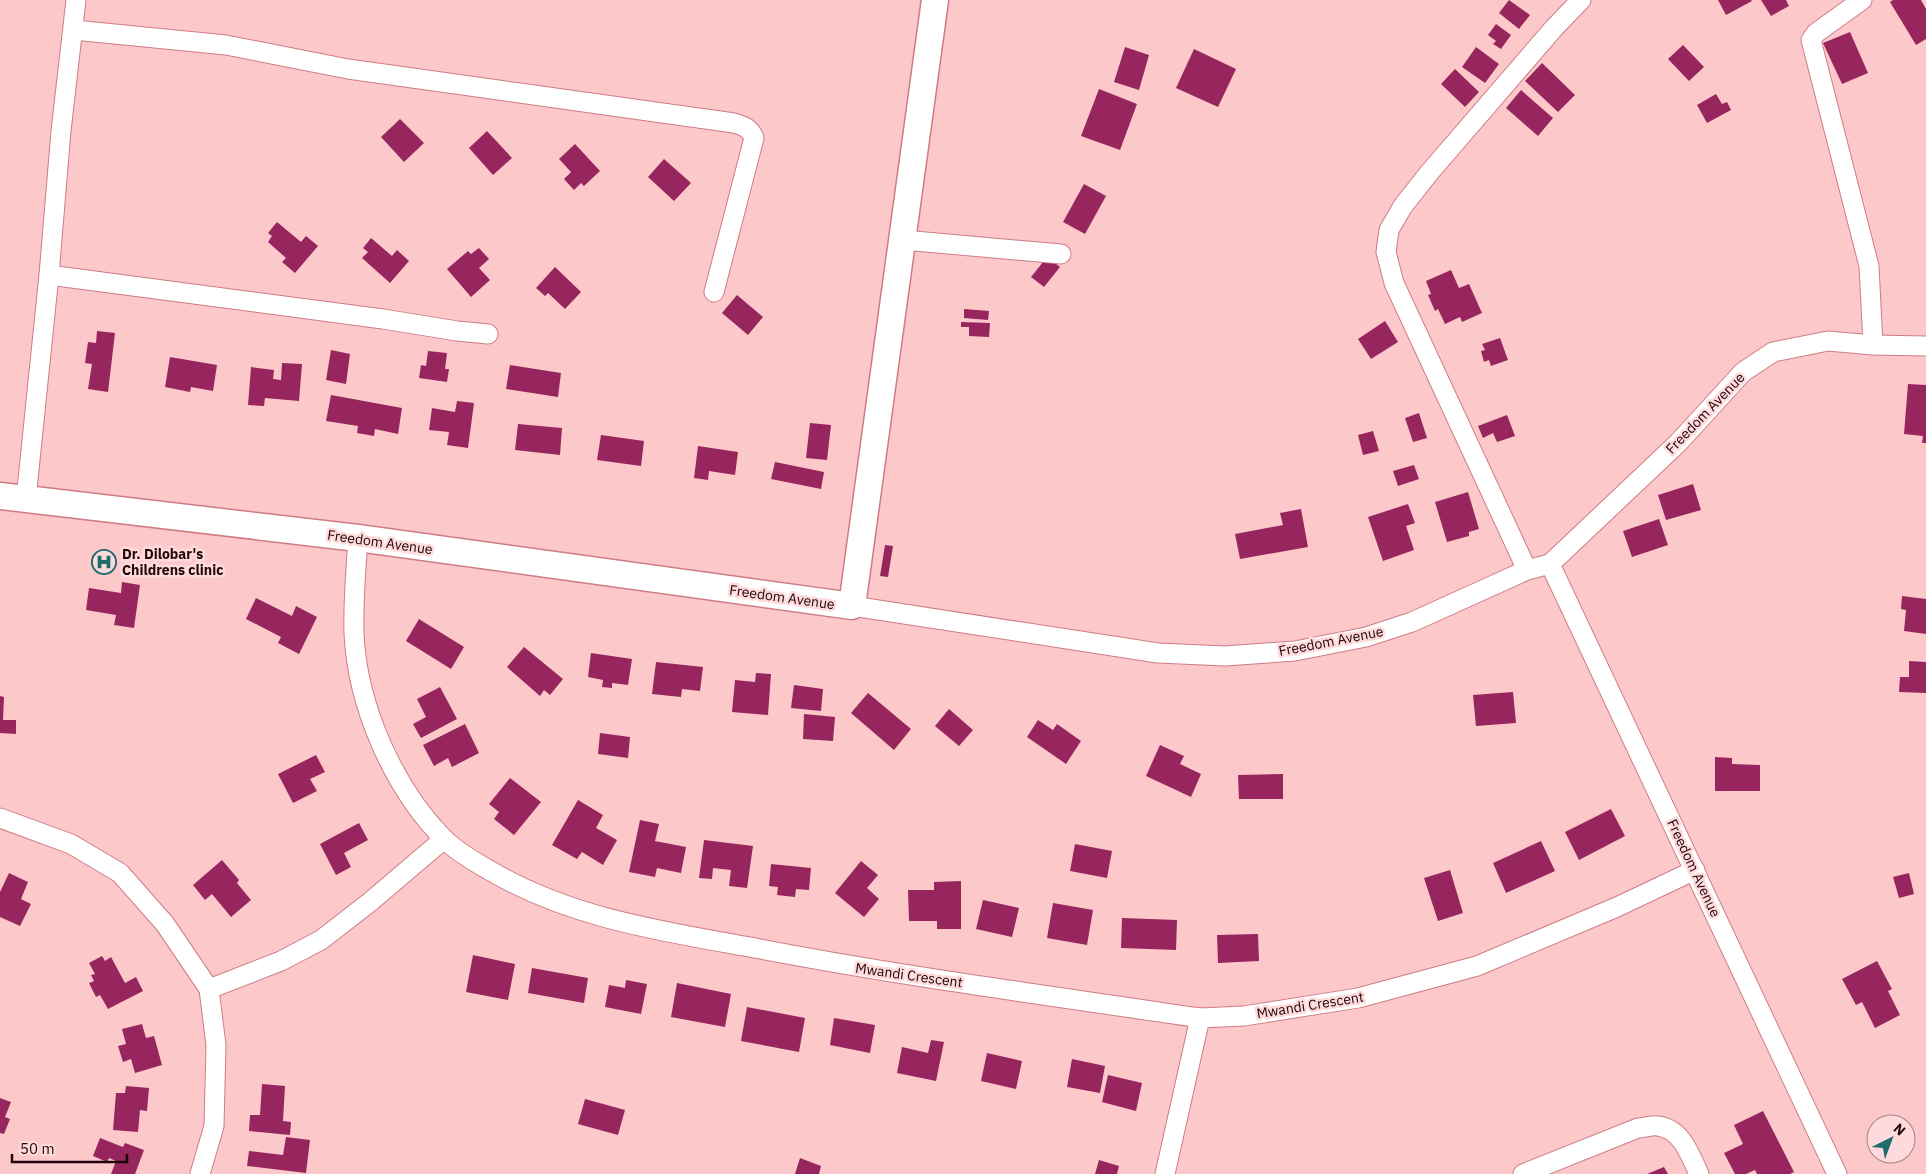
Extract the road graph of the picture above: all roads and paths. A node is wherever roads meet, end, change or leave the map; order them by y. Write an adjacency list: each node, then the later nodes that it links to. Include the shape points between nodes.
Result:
1 (76, 0): 5 (street)
2 (935, 0): 6 (main road)
3 (1581, 0): 17 (street, via 1403,206 1389,230 1386,252 1394,283)
4 (1862, 0): 11 (street, via 1811,40 1869,266)
5 (74, 30): 8 (street, via 61,131); 9 (street, via 226,46 348,68 744,126 754,138)
6 (903, 240): 7 (street); 18 (main road)
7 (1061, 254)
8 (49, 275): 10 (street); 14 (street)
9 (714, 292)
10 (488, 334)
11 (1873, 345): 12 (street, Freedom Avenue); 16 (street, Freedom Avenue, via 1828,341 1804,344 1773,352 1750,367 1678,443)
12 (1926, 346)
13 (0, 496): 14 (main road, Freedom Avenue)
14 (26, 499): 15 (main road, Freedom Avenue)
15 (358, 538): 18 (main road, Freedom Avenue); 20 (street, Mwandi Crescent, via 354,633 359,676 371,720 388,760 413,801)
16 (1550, 564): 17 (street, Freedom Avenue); 21 (street, Freedom Avenue)
17 (1527, 570): 18 (street, Freedom Avenue, via 1412,622 1366,637 1295,650 1225,656 1158,653)
18 (852, 606)
19 (0, 818): 22 (street, via 71,844 120,873 165,924)
20 (444, 839): 22 (street, via 321,940 281,961); 23 (street, Mwandi Crescent, via 510,883 552,902 614,920 834,964)
21 (1695, 870): 23 (street, Mwandi Crescent, via 1477,966 1358,998 1244,1016); 28 (street, Freedom Avenue)
22 (209, 988): 24 (street, via 216,1045 214,1126)
23 (1200, 1018): 25 (street)
24 (200, 1174)
25 (1165, 1174)
26 (1523, 1174): 27 (street, via 1638,1128 1657,1125 1683,1140)
27 (1699, 1174)
28 (1838, 1174)

